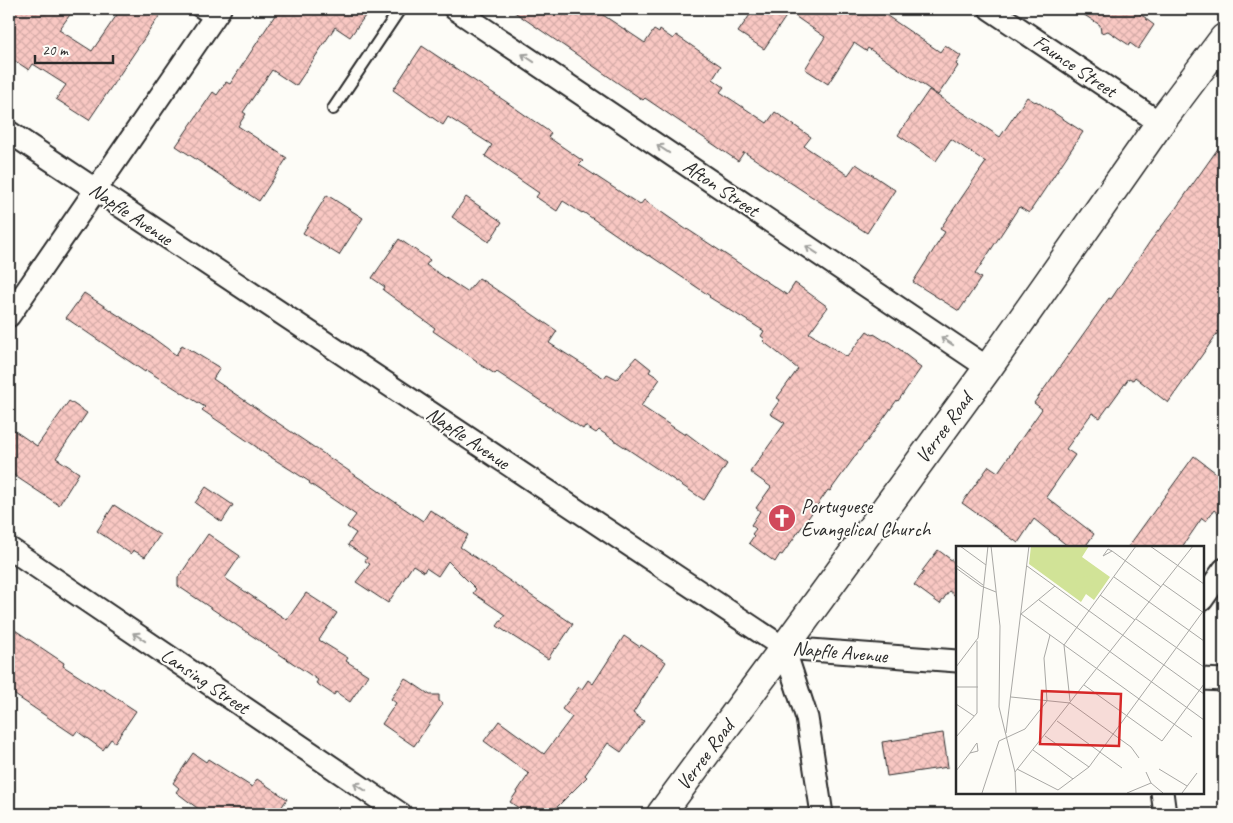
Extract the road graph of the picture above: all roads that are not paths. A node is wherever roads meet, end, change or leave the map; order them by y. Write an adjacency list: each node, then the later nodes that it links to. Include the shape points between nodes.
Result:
1 (400, 9): 6 (lane)
2 (455, 9): 11 (street, Afton Street, one-way to 2)
3 (990, 9): 7 (street, Faunce Street)
4 (209, 13): 9 (street)
5 (1224, 38): 7 (main road, Verree Road)
6 (333, 109)
7 (1160, 123): 11 (main road, Verree Road)
8 (9, 132): 9 (street, Napfle Avenue)
9 (96, 190): 10 (street); 15 (street, Napfle Avenue)
10 (9, 316)
11 (988, 368): 15 (main road, Verree Road)
12 (9, 548): 20 (street, Lansing Street, one-way to 12)
13 (1224, 569): 14 (street)
14 (1203, 599)
15 (784, 648): 16 (street, Napfle Avenue); 21 (main road, Verree Road); 22 (street, via 807,718)
16 (956, 661)
17 (1203, 679): 18 (street)
18 (1224, 680)
19 (1162, 793): 23 (street)
20 (401, 814)
21 (661, 814)
22 (822, 814)
23 (1165, 814)

